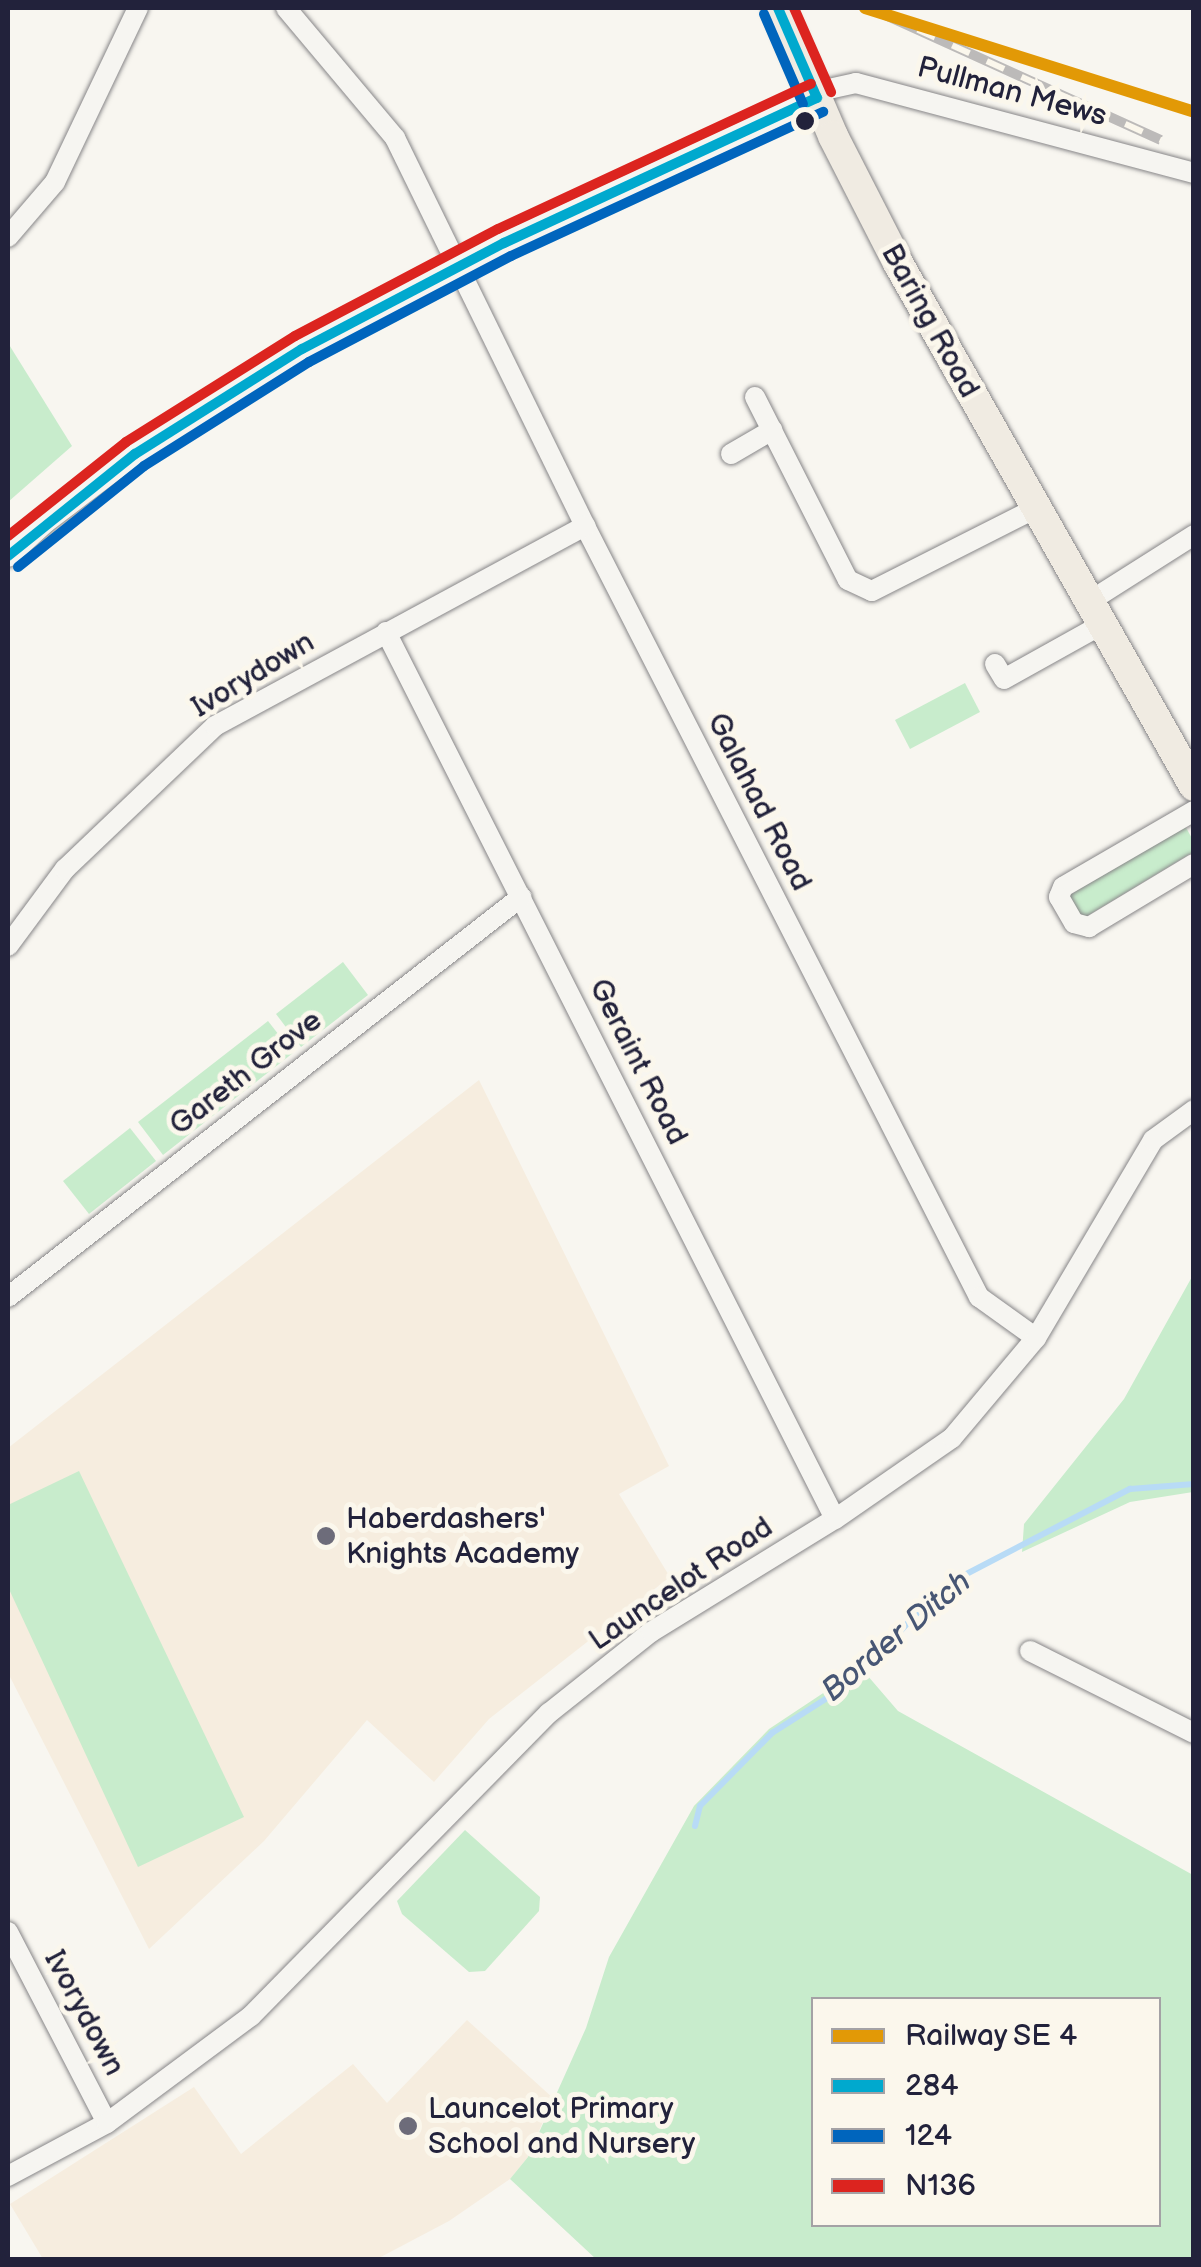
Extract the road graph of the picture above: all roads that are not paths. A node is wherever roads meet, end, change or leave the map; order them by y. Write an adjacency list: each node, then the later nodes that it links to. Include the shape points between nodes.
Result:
1 (138, 8): 6 (street, via 55,182)
2 (286, 8): 7 (street, Galahad Road, via 395,138)
3 (778, 8): 4 (main road, Baring Road)
4 (816, 95): 5 (street, Pullman Mews, via 856,82); 7 (street); 11 (main road, Baring Road, via 869,209)
5 (1194, 172)
6 (8, 237)
7 (458, 269): 12 (street, Galahad Road); 14 (street, via 302,348 208,406 44,522)
8 (755, 397): 9 (street)
9 (772, 430): 10 (street); 11 (street, via 848,580 868,598)
10 (731, 454)
11 (1034, 510): 15 (main road, Baring Road)
12 (585, 526): 16 (street, Ivorydown); 25 (street, Galahad Road, via 979,1298)
13 (1194, 535): 15 (street)
14 (8, 556)
15 (1097, 613): 17 (street); 18 (main road, Baring Road)
16 (386, 632): 21 (street, Geraint Road); 22 (street, Ivorydown, via 215,726 64,869)
17 (1005, 680)
18 (1194, 786)
19 (1194, 811): 20 (street, via 1063,887 1060,897 1074,923 1089,927)
20 (1194, 864)
21 (520, 897): 24 (street, Gareth Grove); 26 (street, Geraint Road)
22 (8, 946)
23 (1194, 1110): 25 (street, Launcelot Road, via 1153,1140)
24 (8, 1297)
25 (1036, 1338): 26 (street, Launcelot Road, via 952,1438)
26 (835, 1519): 30 (street, Launcelot Road, via 651,1632 549,1713 250,2016)
27 (1030, 1651): 28 (street)
28 (1194, 1733)
29 (8, 1932): 30 (street, Ivorydown)
30 (108, 2122): 31 (street, Launcelot Road)
31 (8, 2176)

